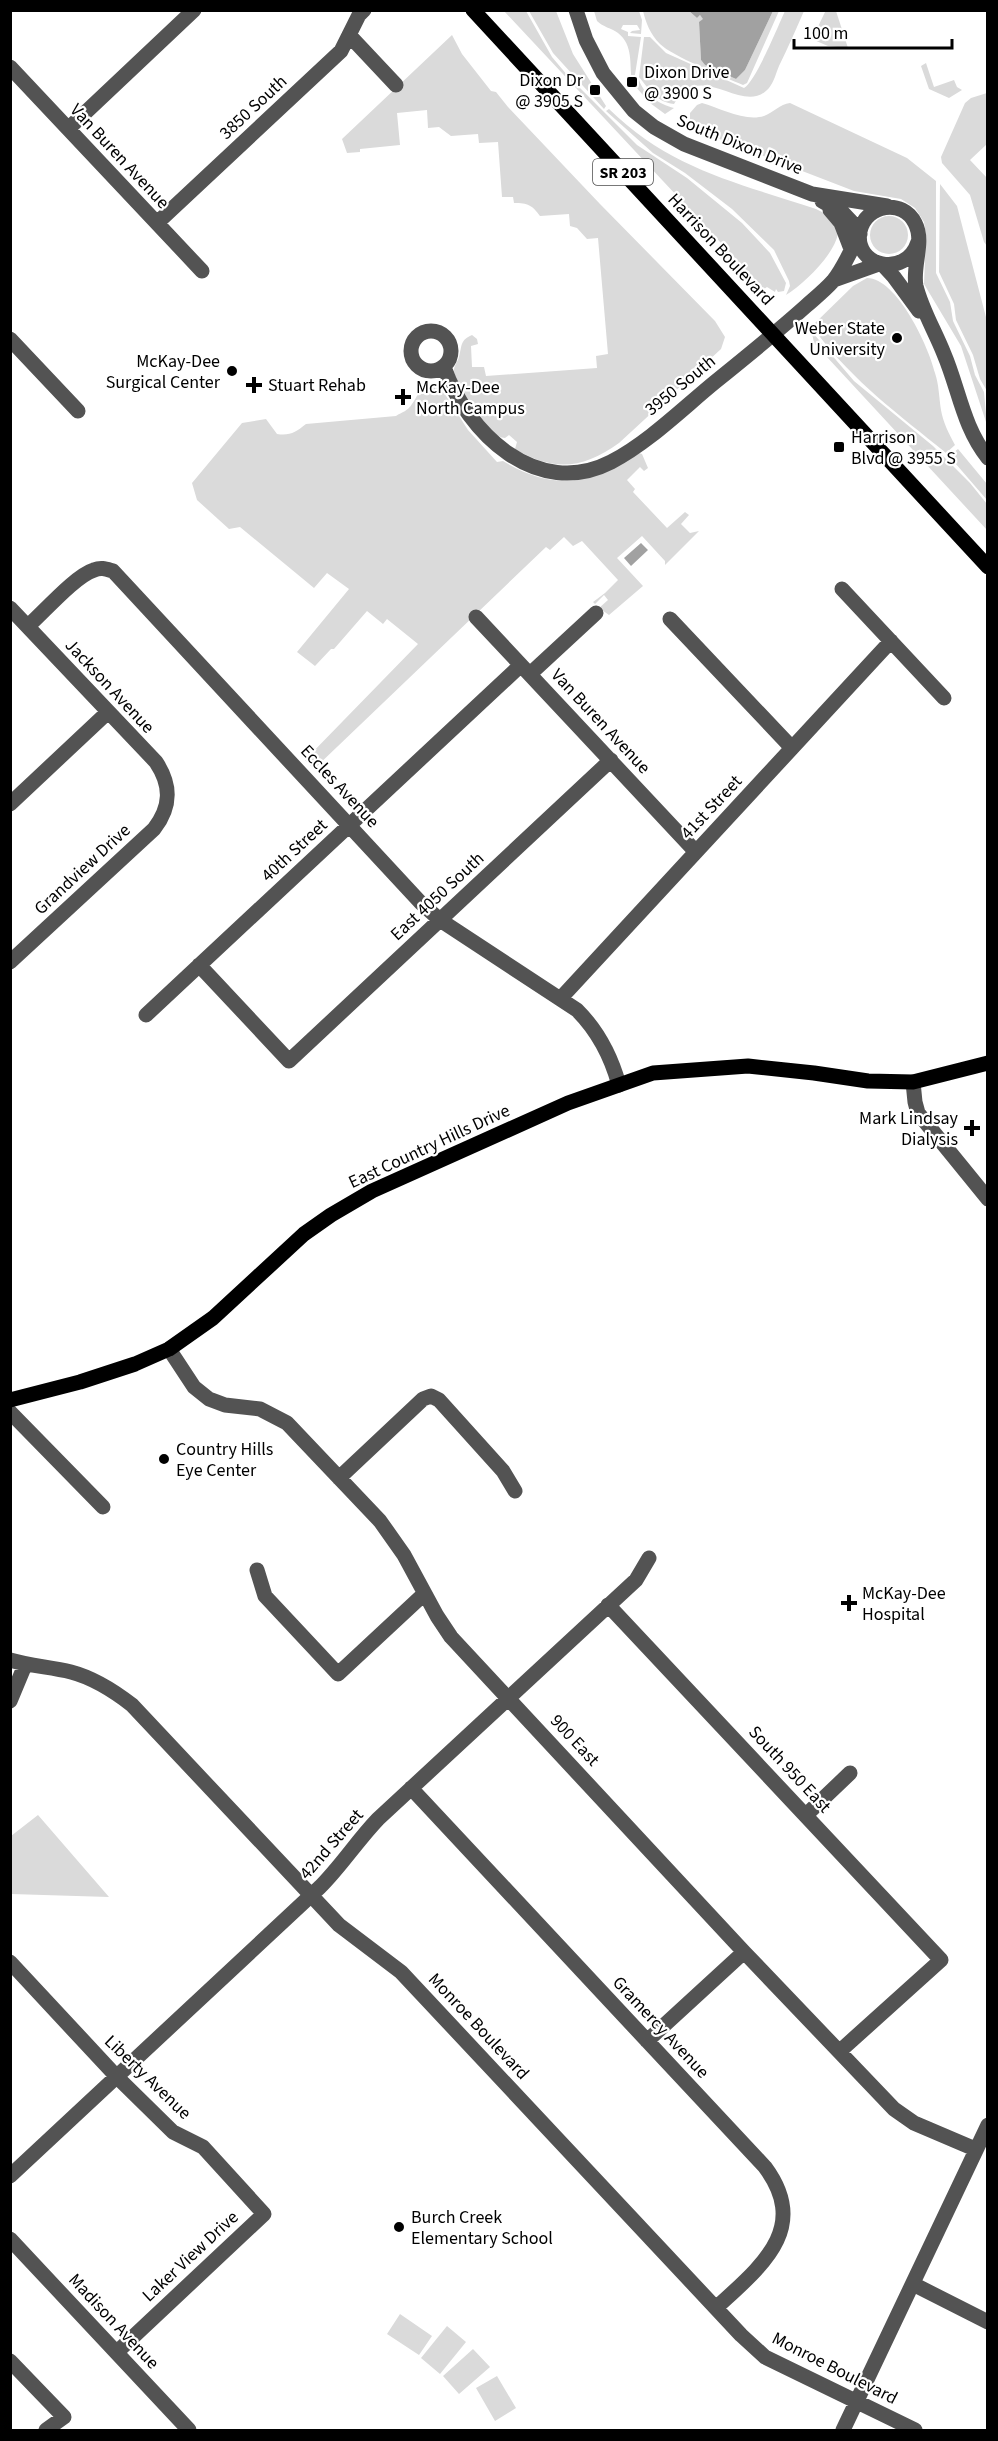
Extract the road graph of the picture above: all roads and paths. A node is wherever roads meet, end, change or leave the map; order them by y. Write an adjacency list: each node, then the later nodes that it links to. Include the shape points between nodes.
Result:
1 (194, 10): 8 (street)
2 (364, 10): 5 (street, 3850 South)
3 (473, 10): 19 (main road, Harrison Boulevard / SR 203)
4 (576, 10): 9 (street, South Dixon Drive, via 603,73 642,119 684,144)
5 (349, 35): 7 (street); 11 (street, 3850 South, via 341,51)
6 (10, 67): 8 (street, Van Buren Avenue)
7 (396, 85)
8 (69, 128): 11 (street, Van Buren Avenue)
9 (816, 197): 10 (street, South Dixon Drive); 12 (street, South Dixon Drive, via 843,213); 14 (street, via 841,223)
10 (890, 207): 12 (street, via 873,212); 13 (street, via 903,210 912,218 918,229)
11 (157, 223): 16 (street, Van Buren Avenue)
12 (860, 232): 14 (street); 15 (street, via 866,254)
13 (918, 242): 15 (street, via 907,260); 18 (street, via 916,286)
14 (851, 249): 17 (street)
15 (880, 264): 17 (street); 18 (street)
16 (202, 271)
17 (834, 280): 19 (street, 3950 South)
18 (934, 333): 23 (street, via 968,426)
19 (773, 334): 21 (street, 3950 South, via 642,442 610,462 586,471 562,473 536,468 491,442 474,424 452,389); 24 (main road, Harrison Boulevard / SR 203)
20 (10, 339): 22 (street)
21 (444, 367)
22 (78, 411)
23 (987, 458)
24 (987, 567)
25 (842, 589): 31 (street)
26 (10, 608): 30 (street, Jackson Avenue)
27 (596, 613): 32 (street, 40th Street)
28 (476, 617): 32 (street, Van Buren Avenue)
29 (670, 619): 35 (street)
30 (28, 626): 34 (street, Jackson Avenue); 39 (street, Eccles Avenue, via 93,570 113,571)
31 (891, 641): 33 (street); 35 (street, 41st Street)
32 (525, 669): 36 (street, Van Buren Avenue); 39 (street, 40th Street)
33 (944, 699)
34 (108, 712): 37 (street, Jackson Avenue, via 156,762); 38 (street)
35 (792, 748): 40 (street, 41st Street)
36 (611, 760): 40 (street, Van Buren Avenue); 41 (street, East 4050 South)
37 (169, 798): 42 (street, Grandview Drive, via 154,829)
38 (10, 804)
39 (349, 824): 41 (street, Eccles Avenue); 43 (street, 40th Street)
40 (696, 852): 44 (street, 41st Street)
41 (440, 920): 43 (street, East 4050 South, via 289,1061); 44 (street, Eccles Avenue)
42 (10, 962)
43 (199, 965): 45 (street, 40th Street)
44 (560, 999): 48 (street, Eccles Avenue, via 577,1010 597,1032)
45 (146, 1015)
46 (987, 1063): 47 (main road)
47 (913, 1082): 48 (main road, East Country Hills Drive, via 868,1081 748,1066 653,1073); 49 (street, via 918,1113)
48 (619, 1085): 50 (main road, East Country Hills Drive, via 382,1186 331,1215 304,1234 213,1318)
49 (987, 1199)
50 (169, 1349): 51 (main road, East Country Hills Drive, via 80,1382); 53 (street, 900 East, via 194,1388 208,1399 260,1409 287,1423)
51 (10, 1400)
52 (10, 1412): 55 (street)
53 (339, 1478): 54 (street, via 423,1399 431,1396 439,1400 503,1471); 58 (street, 900 East, via 380,1521 404,1555)
54 (515, 1491)
55 (103, 1507)
56 (649, 1558): 59 (street, 42nd Street, via 636,1580)
57 (257, 1570): 58 (street, via 265,1596 338,1674)
58 (424, 1594): 61 (street, 900 East, via 451,1637)
59 (608, 1605): 61 (street, 42nd Street); 65 (street, South 950 East)
60 (18, 1662): 62 (street); 66 (street, Monroe Boulevard, via 95,1681 132,1705)
61 (509, 1698): 64 (street, 42nd Street); 67 (street, 900 East)
62 (10, 1701)
63 (850, 1773): 65 (street)
64 (411, 1788): 66 (street, 42nd Street, via 358,1840 336,1871); 69 (street, Gramercy Avenue)
65 (806, 1815): 70 (street, South 950 East, via 941,1960)
66 (311, 1896): 71 (street, 42nd Street); 78 (street, Monroe Boulevard, via 339,1925 402,1972)
67 (744, 1952): 69 (street); 70 (street, 900 East)
68 (10, 1962): 71 (street, Liberty Avenue)
69 (647, 2041): 78 (street, Gramercy Avenue, via 765,2167 781,2193 783,2217 779,2240 758,2268)
70 (840, 2051): 73 (street, 900 East, via 894,2109 914,2123)
71 (117, 2077): 74 (street, 42nd Street); 75 (street, Liberty Avenue, via 173,2132 203,2147)
72 (987, 2125): 73 (street)
73 (975, 2149): 77 (street)
74 (10, 2176)
75 (264, 2214): 80 (street, Laker View Drive)
76 (10, 2239): 80 (street, Madison Avenue)
77 (913, 2284): 79 (street); 82 (street)
78 (716, 2308): 82 (street, Monroe Boulevard, via 765,2357)
79 (987, 2322)
80 (117, 2352): 84 (street, Madison Avenue)
81 (10, 2361): 83 (street, via 64,2417)
82 (857, 2402): 85 (street); 86 (street, Monroe Boulevard)
83 (46, 2430)
84 (189, 2430)
85 (843, 2430)
86 (915, 2430)

